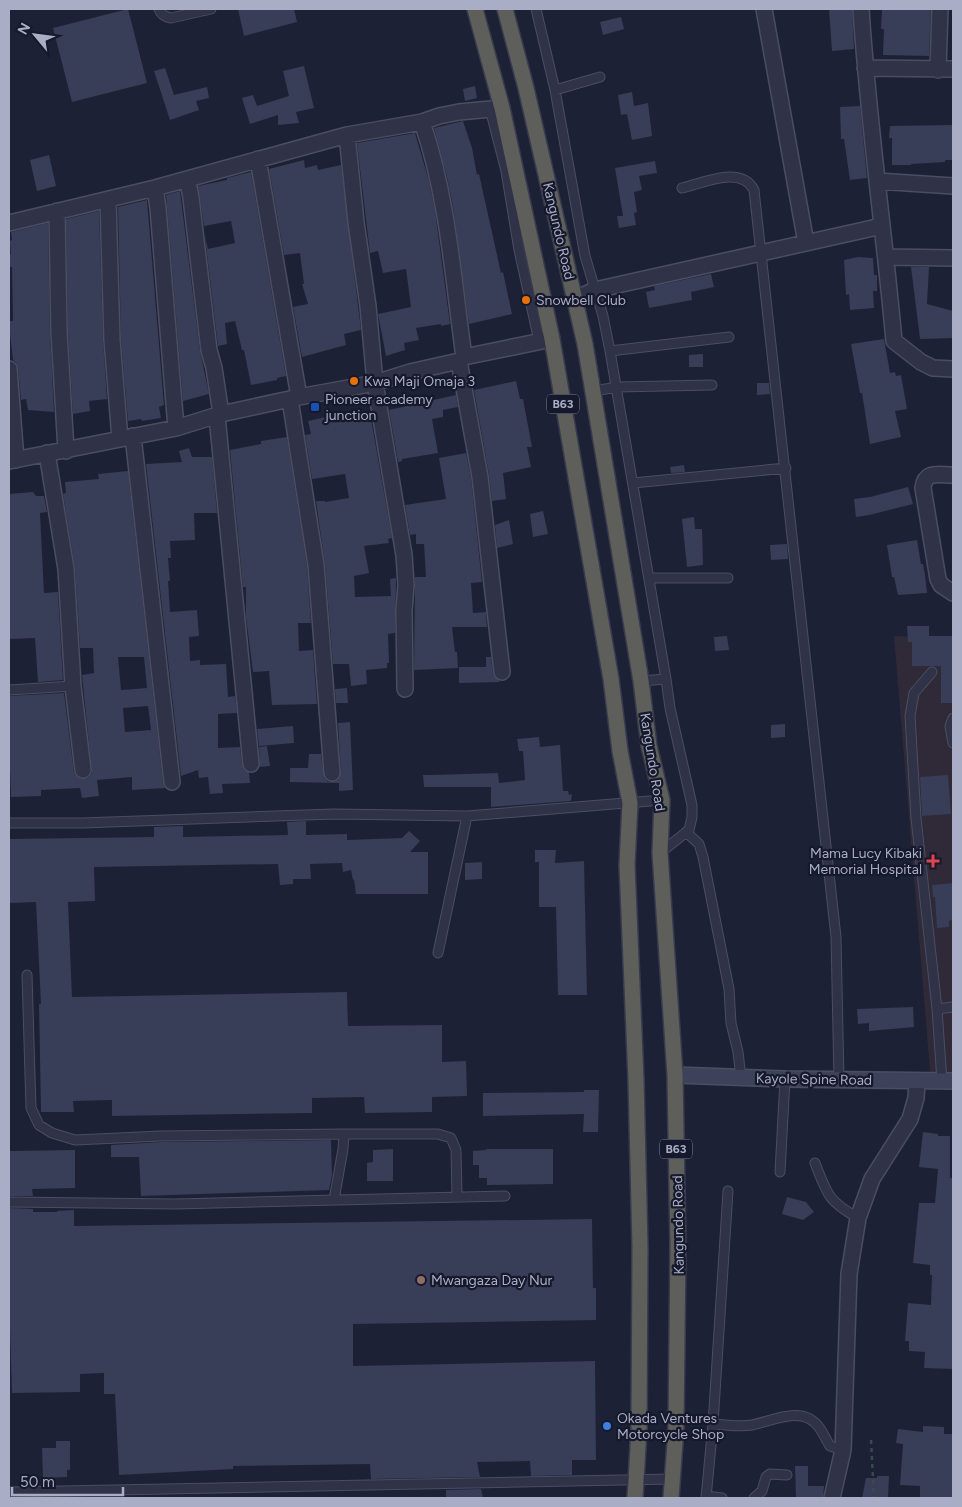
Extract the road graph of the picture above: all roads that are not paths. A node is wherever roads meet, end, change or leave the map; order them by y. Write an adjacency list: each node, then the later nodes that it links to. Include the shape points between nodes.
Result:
1 (159, 9): 2 (lane, via 165,17 171,18)
2 (211, 9)
3 (475, 9): 14 (highway, Kangundo Road / B63)
4 (506, 9): 32 (highway, Kangundo Road / B63)
5 (536, 9): 13 (lane)
6 (764, 9): 27 (street)
7 (861, 9): 9 (street)
8 (940, 9): 11 (street)
9 (864, 68): 11 (street); 19 (street)
10 (953, 69): 11 (street)
11 (938, 70)
12 (600, 77): 13 (lane)
13 (555, 90): 31 (lane, via 577,217)
14 (496, 109): 15 (street, via 459,112); 34 (highway, Kangundo Road / B63, via 529,228)
15 (422, 122): 16 (street); 36 (street, via 430,145 448,233)
16 (347, 135): 17 (street); 39 (street)
17 (258, 159): 18 (street); 43 (street)
18 (185, 180): 21 (street); 44 (street, via 191,198)
19 (876, 181): 20 (street); 26 (street)
20 (953, 186)
21 (155, 188): 23 (street); 45 (street)
22 (682, 188): 28 (lane, via 732,176 750,182 754,190)
23 (108, 200): 24 (street); 46 (street, via 112,340)
24 (57, 211): 25 (street); 47 (street, via 59,332)
25 (9, 223)
26 (882, 224): 27 (street); 29 (street)
27 (806, 243): 28 (street)
28 (760, 253): 31 (street); 50 (lane)
29 (887, 257): 30 (street); 38 (street, via 894,341 933,368)
30 (953, 258)
31 (595, 290): 32 (street); 35 (lane)
32 (575, 299): 42 (highway, Kangundo Road / B63)
33 (729, 337): 35 (lane)
34 (546, 340): 36 (street); 70 (highway, Kangundo Road / B63, via 611,678)
35 (610, 351): 41 (lane)
36 (462, 359): 39 (street); 56 (street, via 480,476)
37 (9, 369): 49 (street)
38 (953, 369)
39 (375, 383): 43 (street); 61 (street, via 404,555)
40 (712, 385): 41 (lane)
41 (617, 387): 42 (lane); 52 (lane)
42 (594, 390): 59 (highway, Kangundo Road / B63)
43 (295, 398): 44 (street); 67 (street, via 316,566)
44 (219, 415): 45 (street); 65 (street)
45 (176, 428): 46 (street)
46 (126, 438): 47 (street); 68 (street)
47 (66, 451): 48 (street)
48 (47, 453): 49 (street); 60 (street, via 66,569)
49 (12, 461)
50 (786, 468): 52 (lane); 82 (lane, via 836,937)
51 (953, 475): 55 (street, via 928,476 923,488 938,579 941,585)
52 (633, 483): 53 (lane)
53 (649, 578): 54 (lane); 58 (lane)
54 (728, 578)
55 (953, 592)
56 (502, 672)
57 (932, 672): 78 (lane, via 914,693 910,716 916,818)
58 (666, 679): 59 (lane); 73 (lane, via 692,805 692,817)
59 (641, 681): 69 (highway, Kangundo Road / B63, via 648,746)
60 (73, 686): 62 (lane); 66 (street)
61 (405, 689)
62 (9, 690)
63 (953, 718): 64 (lane, via 950,726)
64 (953, 743)
65 (251, 764)
66 (83, 770)
67 (332, 773)
68 (172, 782)
69 (662, 800): 70 (lane); 74 (highway, Kangundo Road / B63)
70 (630, 803): 71 (lane); 97 (highway, Kangundo Road / B63, via 627,865 640,1257 640,1419)
71 (467, 816): 72 (lane, via 334,814); 75 (lane)
72 (9, 823)
73 (686, 832): 74 (lane); 80 (lane, via 699,844 708,882 729,989)
74 (660, 853): 79 (highway, Kangundo Road / B63)
75 (438, 954)
76 (27, 975): 85 (lane, via 31,1108 40,1125 52,1133 75,1140)
77 (953, 1007): 78 (lane)
78 (937, 1009): 84 (lane)
79 (675, 1075): 80 (main road, Kayole Spine Road); 98 (highway, Kangundo Road / B63, via 678,1344)
80 (741, 1078): 81 (main road, Kayole Spine Road)
81 (785, 1080): 82 (main road, Kayole Spine Road); 87 (lane)
82 (839, 1080): 83 (main road, Kayole Spine Road)
83 (917, 1081): 84 (main road, Kayole Spine Road); 93 (street, via 910,1119 872,1179)
84 (948, 1081)
85 (344, 1134): 90 (lane, via 438,1134 451,1138 456,1150); 91 (lane)
86 (815, 1163): 93 (lane, via 832,1200)
87 (780, 1172)
88 (728, 1191): 94 (lane)
89 (505, 1196): 90 (lane)
90 (457, 1197): 91 (lane)
91 (334, 1200): 92 (lane, via 175,1204)
92 (9, 1202)
93 (858, 1218): 95 (street, via 849,1274)
94 (713, 1424): 95 (lane, via 750,1425 791,1416 803,1417 818,1426 830,1446); 100 (lane)
95 (843, 1450): 105 (street)
96 (787, 1475): 104 (lane, via 770,1474)
97 (636, 1479): 98 (lane); 99 (lane); 101 (highway, Kangundo Road / B63)
98 (672, 1479): 102 (highway, Kangundo Road / B63)
99 (9, 1492)
100 (706, 1497): 103 (lane)
101 (635, 1498)
102 (671, 1498)
103 (722, 1498)
104 (754, 1498)
105 (832, 1498)

